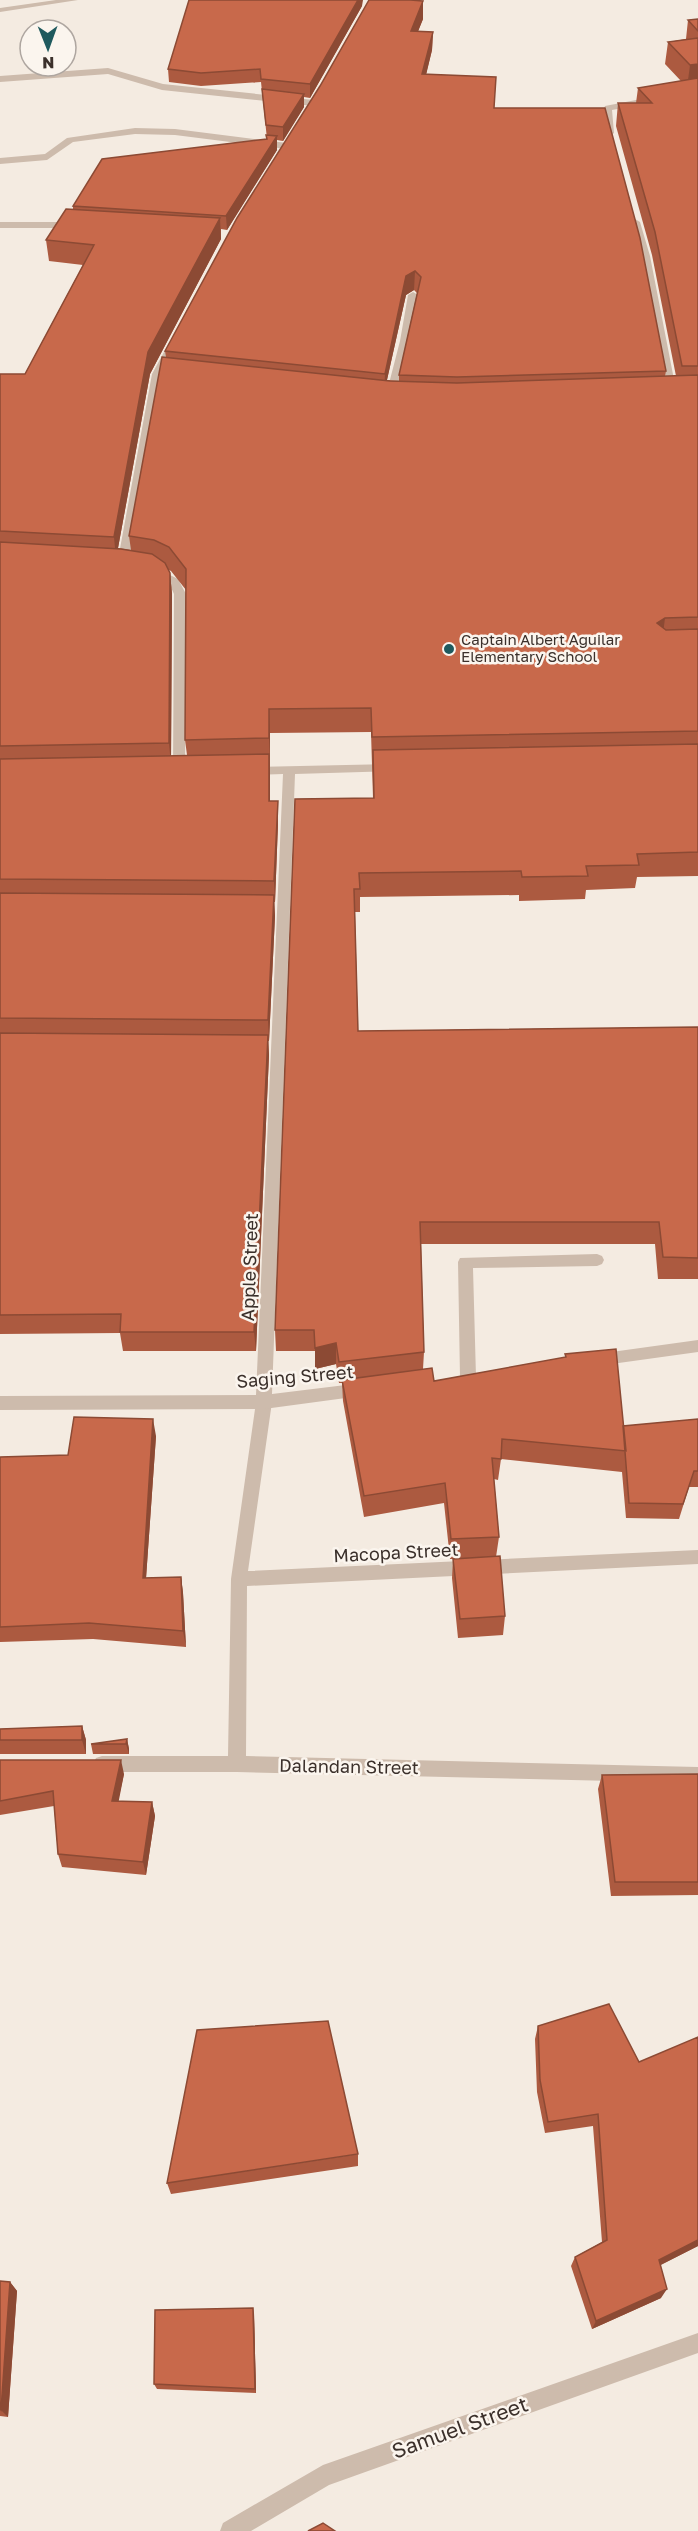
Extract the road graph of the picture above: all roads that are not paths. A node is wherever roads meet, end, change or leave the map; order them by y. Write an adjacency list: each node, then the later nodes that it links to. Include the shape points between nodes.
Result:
1 (74, 0): 2 (street)
2 (0, 10)
3 (0, 79): 4 (street, via 108,71 162,87 311,107)
4 (321, 91)
5 (698, 91): 6 (street, via 608,108)
6 (614, 148)
7 (281, 156): 8 (street, via 290,142 135,131 70,140 47,157)
8 (0, 161)
9 (633, 213): 16 (street, via 676,395)
10 (0, 225): 11 (street)
11 (92, 226)
12 (413, 295): 17 (street, via 396,399)
13 (173, 344): 14 (street)
14 (157, 374): 15 (street); 21 (street, via 127,566 158,570 174,581 180,594)
15 (169, 375)
16 (660, 395)
17 (379, 398)
18 (406, 767): 19 (street)
19 (289, 770): 20 (street); 27 (street, Apple Street, via 277,909)
20 (234, 771)
21 (179, 772)
22 (597, 1260): 25 (street, via 465,1262)
23 (698, 1346): 24 (street)
24 (582, 1362)
25 (468, 1377)
26 (378, 1388): 27 (street, Saging Street)
27 (264, 1402): 28 (street, Saging Street); 30 (street, Apple Street)
28 (0, 1403)
29 (698, 1557): 30 (street, Macopa Street)
30 (239, 1579): 32 (street, Apple Street)
31 (83, 1764): 32 (street, Dalandan Street)
32 (237, 1764): 33 (street, Dalandan Street)
33 (698, 1775)
34 (698, 2343): 35 (street, Samuel Street, via 323,2476)
35 (231, 2531)

